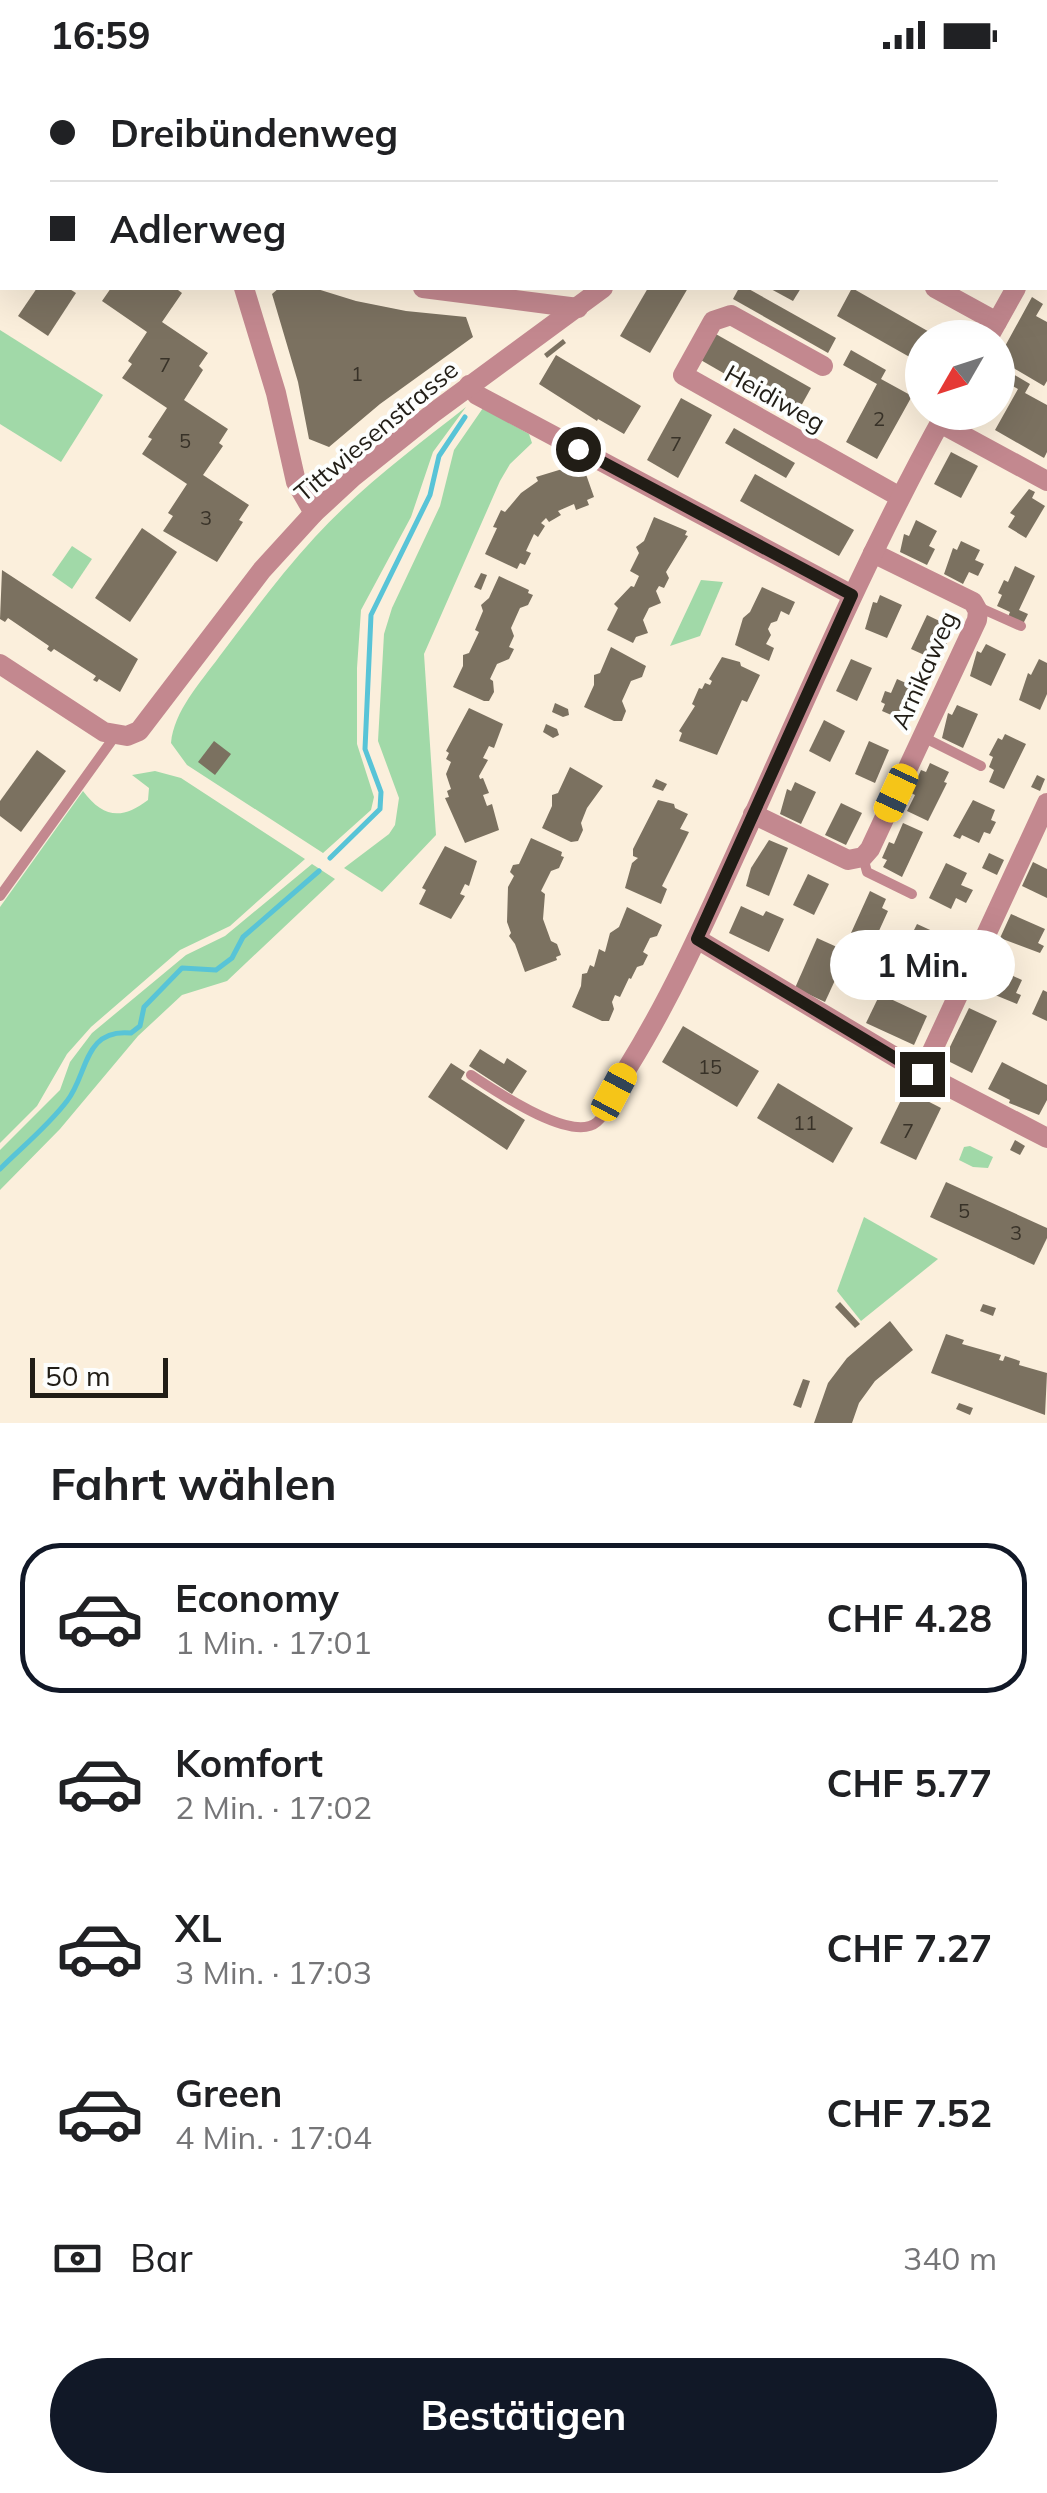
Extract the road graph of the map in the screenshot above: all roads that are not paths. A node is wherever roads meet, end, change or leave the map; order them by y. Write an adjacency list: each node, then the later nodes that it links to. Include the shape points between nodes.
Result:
1 (245, 290): 15 (street, via 296,482)
2 (438, 290): 6 (street)
3 (600, 290): 6 (street, Tittwiesenstrasse)
4 (938, 290): 7 (street)
5 (1015, 290): 8 (street)
6 (578, 308): 10 (street, Tittwiesenstrasse)
7 (978, 320)
8 (998, 320)
9 (823, 366): 14 (street, Heidiweg, via 731,315 713,321 683,375)
10 (469, 385): 15 (street, Tittwiesenstrasse); 17 (street)
11 (936, 430): 14 (street)
12 (963, 430): 13 (street)
13 (1047, 481)
14 (900, 496): 16 (street)
15 (314, 513): 21 (street, Tittwiesenstrasse, via 262,570 157,710)
16 (874, 553): 17 (street); 18 (street, Arnikaweg)
17 (852, 595): 25 (street)
18 (976, 606): 19 (lane); 22 (street, Arnikaweg, via 977,620)
19 (1021, 626)
20 (0, 664): 21 (street)
21 (124, 736): 28 (lane)
22 (922, 737): 23 (lane); 26 (street, Arnikaweg)
23 (981, 766)
24 (1047, 803): 32 (street)
25 (753, 814): 26 (street, via 848,860); 29 (street)
26 (863, 858): 27 (lane, via 867,872)
27 (912, 894)
28 (0, 896)
29 (697, 939): 30 (street); 32 (street)
30 (628, 1067): 31 (lane, via 600,1118 579,1128 518,1106)
31 (471, 1074)
32 (922, 1074): 33 (street)
33 (1047, 1138)

